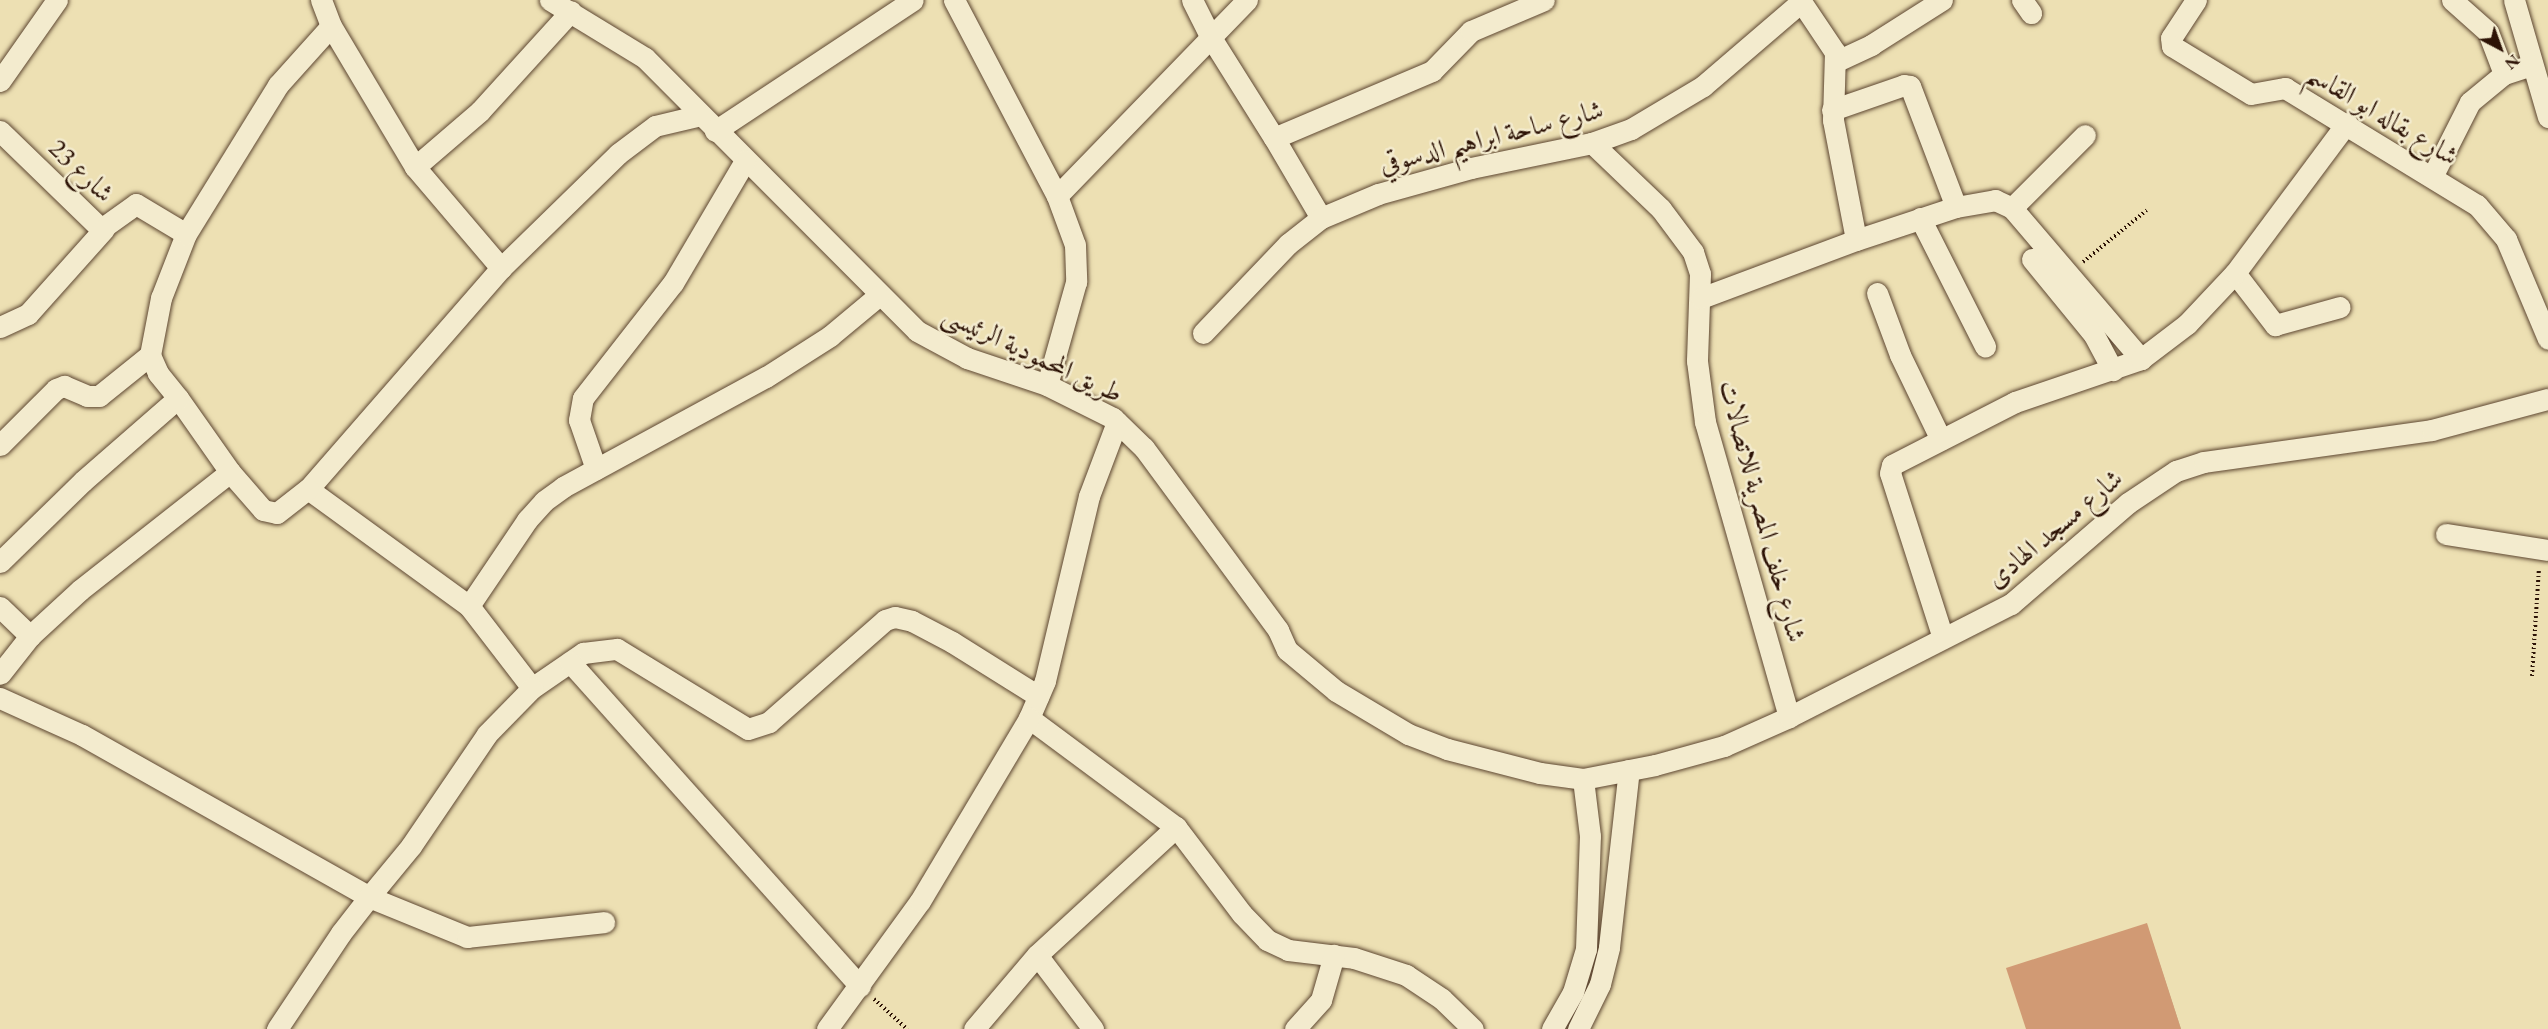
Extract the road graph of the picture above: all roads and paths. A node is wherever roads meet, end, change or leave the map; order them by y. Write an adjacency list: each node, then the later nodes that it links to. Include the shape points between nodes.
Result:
1 (57, 0): 20 (street)
2 (321, 0): 15 (street)
3 (550, 0): 14 (street, طريق المحمودية الرئيسى)
4 (913, 0): 23 (street)
5 (954, 0): 32 (street)
6 (1192, 0): 16 (street)
7 (1247, 0): 16 (street)
8 (1544, 0): 27 (street, via 1472,31 1432,71)
9 (1942, 0): 17 (street, via 1871,45)
10 (2196, 0): 24 (street, شارع بقاله ابو القاسم, via 2171,38 2176,50 2251,94 2285,88)
11 (2452, 0): 19 (street, via 2488,32)
12 (2514, 0): 18 (street)
13 (1800, 1): 17 (street, via 1826,34); 28 (street, شارع ساحة ابراهيم الدسوقي, via 1703,86 1668,110)
14 (579, 9): 23 (street, طريق المحمودية الرئيسى, via 645,58); 30 (street, via 480,111)
15 (331, 26): 30 (street); 39 (street, via 289,70)
16 (1210, 36): 27 (street); 32 (street)
17 (1837, 61): 21 (street)
18 (2532, 65): 19 (street); 22 (street)
19 (2504, 74): 31 (street, via 2470,102)
20 (0, 81)
21 (1832, 110): 33 (street, via 1910,86); 40 (street)
22 (2548, 117)
23 (708, 123): 29 (street, طريق المحمودية الرئيسى); 42 (street, via 673,119 637,139)
24 (2347, 123): 31 (street, شارع بقاله ابو القاسم); 43 (street)
25 (2, 135): 38 (street, شارع 23)
26 (2085, 135): 34 (street)
27 (1274, 138): 36 (street)
28 (1592, 143): 36 (street, شارع ساحة ابراهيم الدسوقي, via 1471,168 1358,200); 47 (street, شارع خلف المصرية للاتصالات, via 1680,231 1700,274)
29 (745, 161): 46 (street, طريق المحمودية الرئيسى); 62 (street, via 673,283 583,398 579,420)
30 (415, 167): 42 (street)
31 (2433, 175): 51 (street, شارع بقاله ابو القاسم, via 2477,205 2498,227 2513,252)
32 (1057, 196): 56 (street, via 1075,245 1077,266)
33 (1956, 207): 34 (street, via 1995,200); 37 (street)
34 (2012, 208): 44 (street)
35 (2147, 210): 44 (path)
36 (1322, 218): 50 (street, شارع ساحة ابراهيم الدسوقي, via 1288,243)
37 (1920, 218): 40 (street); 52 (street)
38 (104, 229): 39 (street, شارع 23, via 136,204); 49 (street, via 28,314)
39 (186, 234): 53 (street, via 161,298)
40 (1856, 240): 47 (street)
41 (2032, 260): 55 (street, via 2094,335)
42 (501, 268): 64 (street)
43 (2235, 273): 48 (street, via 2274,325); 54 (street, via 2187,324)
44 (2070, 274): 54 (street)
45 (1877, 293): 60 (street, via 1900,355)
46 (878, 296): 56 (street, طريق المحمودية الرئيسى, via 917,331 940,344 967,358); 62 (street, via 830,336 766,377)
47 (1701, 298): 78 (street, شارع خلف المصرية للاتصالات, via 1697,361 1705,422)
48 (2340, 307)
49 (0, 327)
50 (1203, 333)
51 (2548, 339)
52 (1985, 346)
53 (150, 355): 57 (street, via 158,373); 61 (street, via 99,396 87,396 64,386 56,389)
54 (2141, 358): 55 (street)
55 (2113, 370): 60 (street, via 2015,402)
56 (1047, 385): 59 (street, طريق المحمودية الرئيسى)
57 (178, 398): 63 (street); 67 (street, via 83,481)
58 (2548, 399): 71 (street, شارع مسجد الهادى, via 2432,430 2204,462 2176,471 2128,503 2026,593 1995,614)
59 (1118, 422): 76 (street, via 1089,496); 81 (street, طريق المحمودية الرئيسى, via 1151,458 1278,630 1287,650 1336,691 1408,734 1448,749 1540,774)
60 (1941, 440): 71 (street, via 1892,465 1890,474)
61 (0, 445)
62 (596, 469): 68 (street, via 563,487 527,520)
63 (230, 472): 64 (street, via 255,503 270,513 287,507); 70 (street, via 80,590)
64 (308, 489): 68 (street)
65 (2446, 534): 66 (street)
66 (2544, 549): 74 (path)
67 (0, 562)
68 (470, 606): 75 (street)
69 (0, 607): 70 (street)
70 (30, 636): 73 (street)
71 (1943, 638): 78 (street, شارع مسجد الهادى)
72 (570, 662): 75 (street); 76 (street, via 596,648 617,649 737,724 755,729 769,722 885,620 895,617 912,621 952,642); 87 (street)
73 (0, 674)
74 (2532, 676)
75 (532, 688): 83 (street, via 487,734 411,846)
76 (1038, 696): 79 (street)
77 (0, 698): 83 (street, via 82,735)
78 (1789, 717): 80 (street, شارع مسجد الهادى, via 1724,746)
79 (1029, 718): 82 (street); 87 (street, via 920,901)
80 (1629, 770): 81 (street, شارع مسجد الهادى); 96 (street, via 1609,947 1600,984)
81 (1583, 779): 95 (street, via 1590,836 1589,927 1581,971)
82 (1176, 827): 85 (street); 86 (street, via 1242,914 1267,940 1288,950)
83 (369, 897): 84 (street, via 467,937); 88 (street)
84 (604, 922)
85 (1037, 955): 91 (street); 92 (street)
86 (1334, 955): 93 (street, via 1318,1006); 94 (street, via 1371,962 1406,975 1442,999)
87 (860, 986): 89 (street); 90 (path)
88 (278, 1029)
89 (827, 1029)
90 (907, 1029)
91 (974, 1029)
92 (1093, 1029)
93 (1296, 1029)
94 (1473, 1029)
95 (1552, 1029)
96 (1578, 1029)

